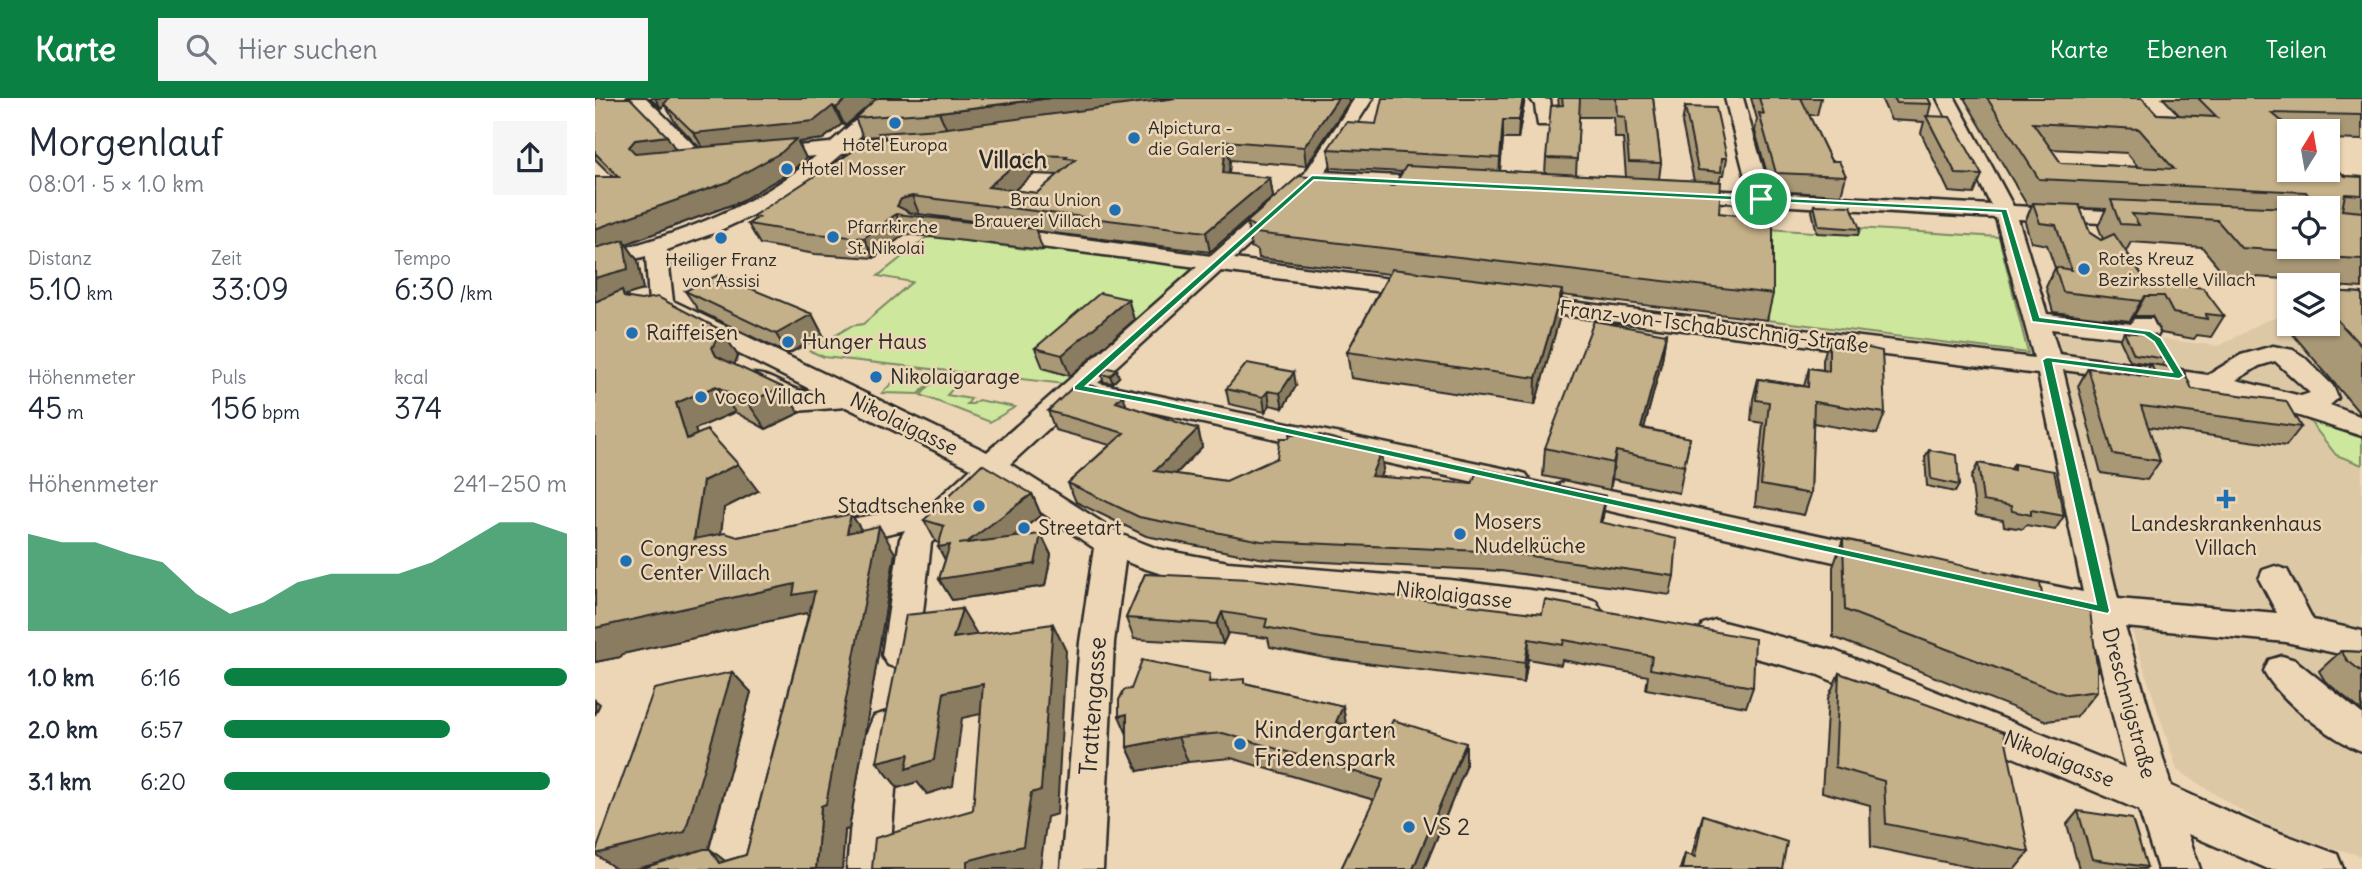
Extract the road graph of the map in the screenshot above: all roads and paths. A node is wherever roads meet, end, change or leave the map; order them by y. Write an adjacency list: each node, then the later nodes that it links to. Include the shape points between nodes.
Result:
1 (636, 98): 10 (street, via 665,118)
2 (892, 98): 8 (street)
3 (1364, 98): 11 (street)
4 (1539, 98): 7 (street, via 1544,104)
5 (1734, 98): 15 (street)
6 (1946, 98): 16 (street, Dreschnigstraße)
7 (1544, 121)
8 (834, 148): 9 (street); 12 (street); 12 (street, via 907,146)
9 (739, 156)
10 (697, 161)
11 (1312, 177): 13 (street); 23 (street)
12 (796, 180): 21 (street, via 702,233)
13 (1452, 184)
14 (1666, 194): 15 (street)
15 (1761, 199): 16 (street)
16 (2005, 211): 17 (street); 26 (street, Dreschnigstraße)
17 (2080, 215): 18 (street); 20 (street)
18 (2163, 220)
19 (985, 233): 23 (street)
20 (2089, 239)
21 (656, 248): 22 (street); 33 (street, Nikolaigasse, via 661,303)
22 (595, 263)
23 (1216, 264): 24 (street); 30 (street)
24 (1440, 293)
25 (1500, 300): 27 (street, Franz-von-Tschabuschnig-Straße)
26 (2036, 320): 27 (street, Dreschnigstraße); 28 (street, via 2145,328 2158,340)
27 (2048, 364): 28 (street, Franz-von-Tschabuschnig-Straße); 40 (street, Dreschnigstraße)
28 (2179, 376): 29 (street, Franz-von-Tschabuschnig-Straße)
29 (2215, 382): 31 (street, Franz-von-Tschabuschnig-Straße); 31 (street, via 2265,351 2279,352 2296,360 2324,392 2324,398)
30 (1078, 388): 33 (street); 37 (street)
31 (2306, 404): 32 (street, Franz-von-Tschabuschnig-Straße)
32 (2362, 426)
33 (990, 466): 34 (street); 36 (street, Nikolaigasse)
34 (939, 516): 35 (street); 48 (street, via 916,538)
35 (796, 541)
36 (1111, 543): 41 (street, Nikolaigasse, via 1153,560 1228,574 1450,593); 49 (street, Trattengasse, via 1097,642)
37 (1909, 568)
38 (2275, 579): 43 (street, via 2297,619)
39 (1977, 583): 40 (street)
40 (2104, 611): 43 (street); 47 (street, Dreschnigstraße)
41 (1618, 616)
42 (1682, 628): 47 (street, Nikolaigasse, via 1822,661)
43 (2286, 628): 44 (street)
44 (2362, 645)
45 (2282, 671): 46 (street)
46 (2362, 734)
47 (2155, 797): 50 (street, Dreschnigstraße); 51 (street, Nikolaigasse, via 2249,842)
48 (868, 869)
49 (1082, 869)
50 (2179, 869)
51 (2322, 869)

